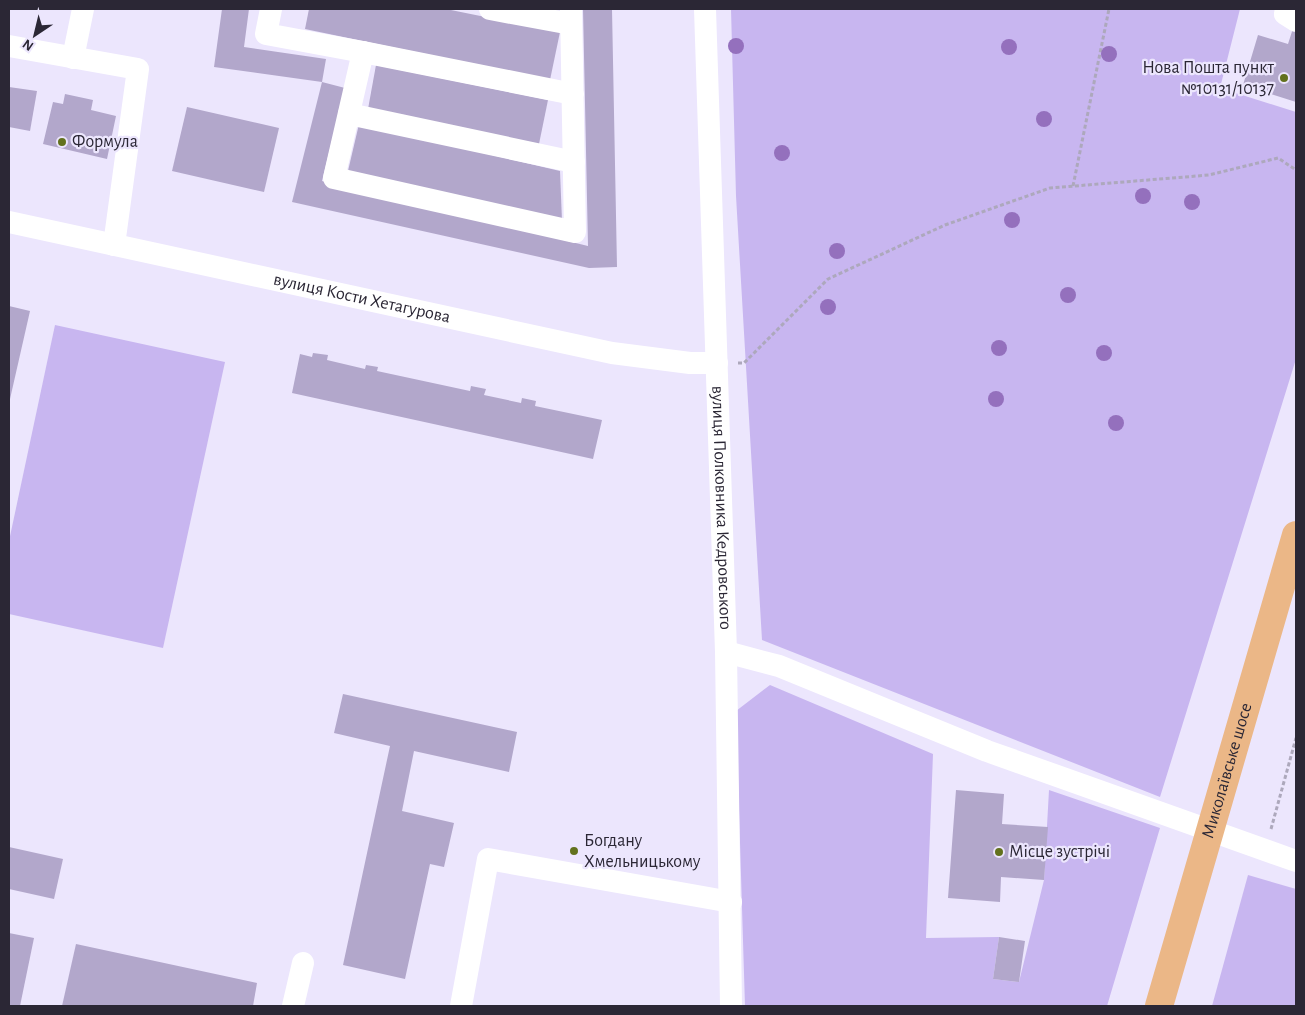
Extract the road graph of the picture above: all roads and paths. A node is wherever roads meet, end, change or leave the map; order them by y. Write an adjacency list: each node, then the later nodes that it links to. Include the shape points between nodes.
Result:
1 (83, 9): 11 (street)
2 (271, 9): 10 (street, via 266,34)
3 (490, 9): 7 (street)
4 (705, 9): 19 (street, вулиця Полковника Кедровського)
5 (1109, 9): 16 (path)
6 (1286, 9): 8 (street, via 1285,14)
7 (571, 16): 12 (street)
8 (1296, 21)
9 (9, 46): 11 (street)
10 (363, 52): 12 (street); 13 (street)
11 (73, 58): 18 (street, via 138,69)
12 (572, 94): 14 (street)
13 (349, 114): 14 (street); 14 (street, via 334,178 575,232)
14 (574, 162)
15 (1296, 170): 16 (path, via 1278,158 1209,175)
16 (1074, 186): 19 (path, via 1050,188 945,225 828,279 744,363)
17 (9, 222): 18 (street, вулиця Кости Хетагурова)
18 (114, 245): 19 (street, вулиця Кости Хетагурова, via 612,353)
19 (717, 364): 21 (street, вулиця Полковника Кедровського)
20 (1296, 535): 23 (main road, Миколаївське шосе)
21 (726, 652): 23 (street, via 779,666 987,751); 26 (street, вулиця Полковника Кедровського)
22 (1296, 738): 24 (path)
23 (1208, 832): 24 (street); 31 (main road, Миколаївське шосе)
24 (1264, 852): 25 (street)
25 (1296, 861)
26 (731, 902): 29 (street, via 488,859); 30 (street, вулиця Полковника Кедровського)
27 (303, 963): 28 (street)
28 (293, 1006)
29 (461, 1006)
30 (731, 1006)
31 (1159, 1006)

